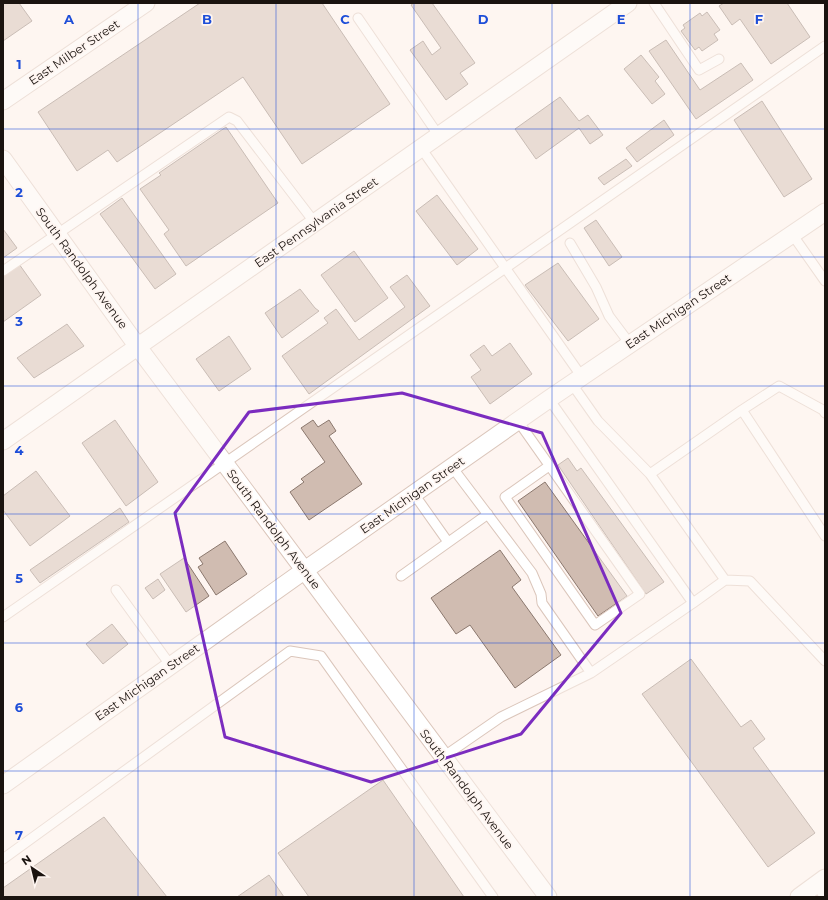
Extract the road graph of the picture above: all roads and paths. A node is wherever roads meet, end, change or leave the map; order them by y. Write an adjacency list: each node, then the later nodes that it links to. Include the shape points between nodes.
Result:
1 (146, 3): 7 (street, East Milber Street)
2 (628, 3): 8 (street, East Pennsylvania Street)
3 (654, 3): 6 (lane, via 699,70)
4 (358, 18): 8 (lane)
5 (825, 46): 16 (lane)
6 (719, 59)
7 (3, 101)
8 (439, 136): 9 (street, East Pennsylvania Street)
9 (421, 148): 12 (street, East Pennsylvania Street); 16 (lane)
10 (3, 159): 13 (street, South Randolph Avenue)
11 (825, 212): 14 (street, East Michigan Street)
12 (315, 223): 13 (lane, via 237,121 229,117); 20 (street, East Pennsylvania Street)
13 (56, 233): 17 (lane); 20 (street, South Randolph Avenue)
14 (792, 234): 18 (lane); 19 (street, East Michigan Street)
15 (570, 243): 19 (lane, via 596,287 609,316)
16 (505, 268): 21 (lane); 27 (lane)
17 (3, 271)
18 (825, 281)
19 (630, 344): 21 (street, East Michigan Street)
20 (138, 347): 26 (street, East Pennsylvania Street); 27 (street, South Randolph Avenue)
21 (577, 380): 22 (street, East Michigan Street); 30 (lane, via 598,421)
22 (549, 400): 25 (street, East Michigan Street); 39 (lane)
23 (742, 410): 24 (lane, via 779,386); 30 (lane); 33 (lane)
24 (825, 413)
25 (518, 421): 28 (lane); 29 (street, East Michigan Street)
26 (3, 441)
27 (224, 462): 35 (street, South Randolph Avenue); 40 (lane)
28 (549, 466): 28 (lane, via 640,594 595,625 505,497)
29 (452, 467): 31 (street, East Michigan Street); 32 (lane)
30 (650, 474): 37 (lane)
31 (414, 494): 34 (lane); 35 (street, East Michigan Street)
32 (488, 514): 34 (lane); 43 (lane, via 532,573 542,603)
33 (825, 536)
34 (448, 542): 36 (lane)
35 (305, 570): 42 (street, East Michigan Street); 44 (street, South Randolph Avenue)
36 (401, 576)
37 (725, 580): 39 (lane); 41 (lane, via 750,581)
38 (116, 590): 42 (lane)
39 (692, 603): 43 (lane)
40 (3, 617)
41 (825, 661)
42 (171, 666): 45 (street, East Michigan Street)
43 (591, 673): 44 (lane, via 501,717)
44 (443, 757): 49 (street, South Randolph Avenue)
45 (3, 785)
46 (3, 859): 48 (lane, via 290,651 321,656)
47 (822, 887): 50 (street)
48 (493, 897)
49 (548, 897)
50 (799, 897)

